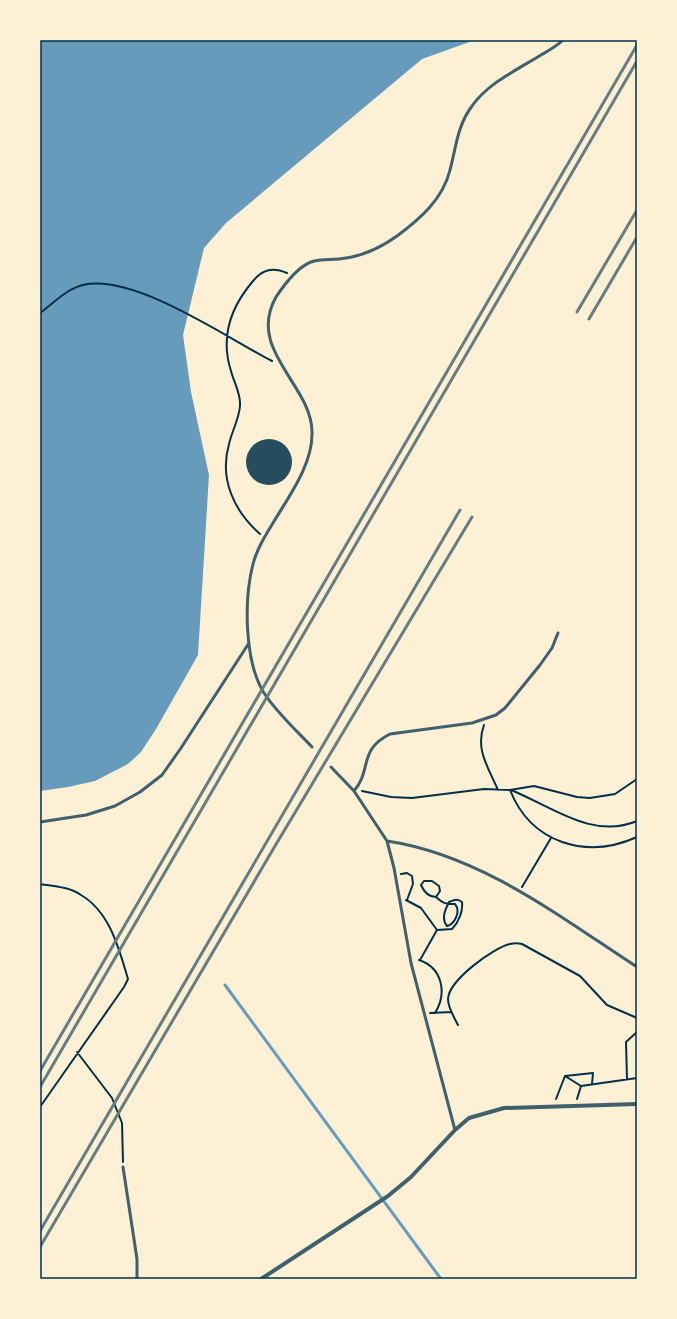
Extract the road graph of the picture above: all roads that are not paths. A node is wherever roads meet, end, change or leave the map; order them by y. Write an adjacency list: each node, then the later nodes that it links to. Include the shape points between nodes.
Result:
1 (563, 40): 3 (lane, via 482,93 462,122 444,189 420,217 378,249 350,258 310,263 294,276 278,295 270,315 272,344 280,366 311,419 312,441 298,478 263,538 253,563)
2 (558, 633): 6 (lane, via 552,648 505,708 487,719 472,723 390,734 380,738 368,755 360,782)
3 (248, 643): 4 (lane, via 253,668 264,693); 7 (lane, via 182,748 162,775 140,792 115,806 86,815)
4 (312, 747)
5 (331, 767): 6 (lane)
6 (354, 791): 8 (lane)
7 (40, 822)
8 (388, 841): 9 (lane, via 427,849 520,891); 11 (lane, via 411,963)
9 (637, 967)
10 (637, 1104): 11 (street, via 504,1108 469,1118)
11 (455, 1130): 14 (street, via 411,1177 388,1196)
12 (123, 1167): 13 (lane, via 137,1259)
13 (137, 1279)
14 (261, 1279)

